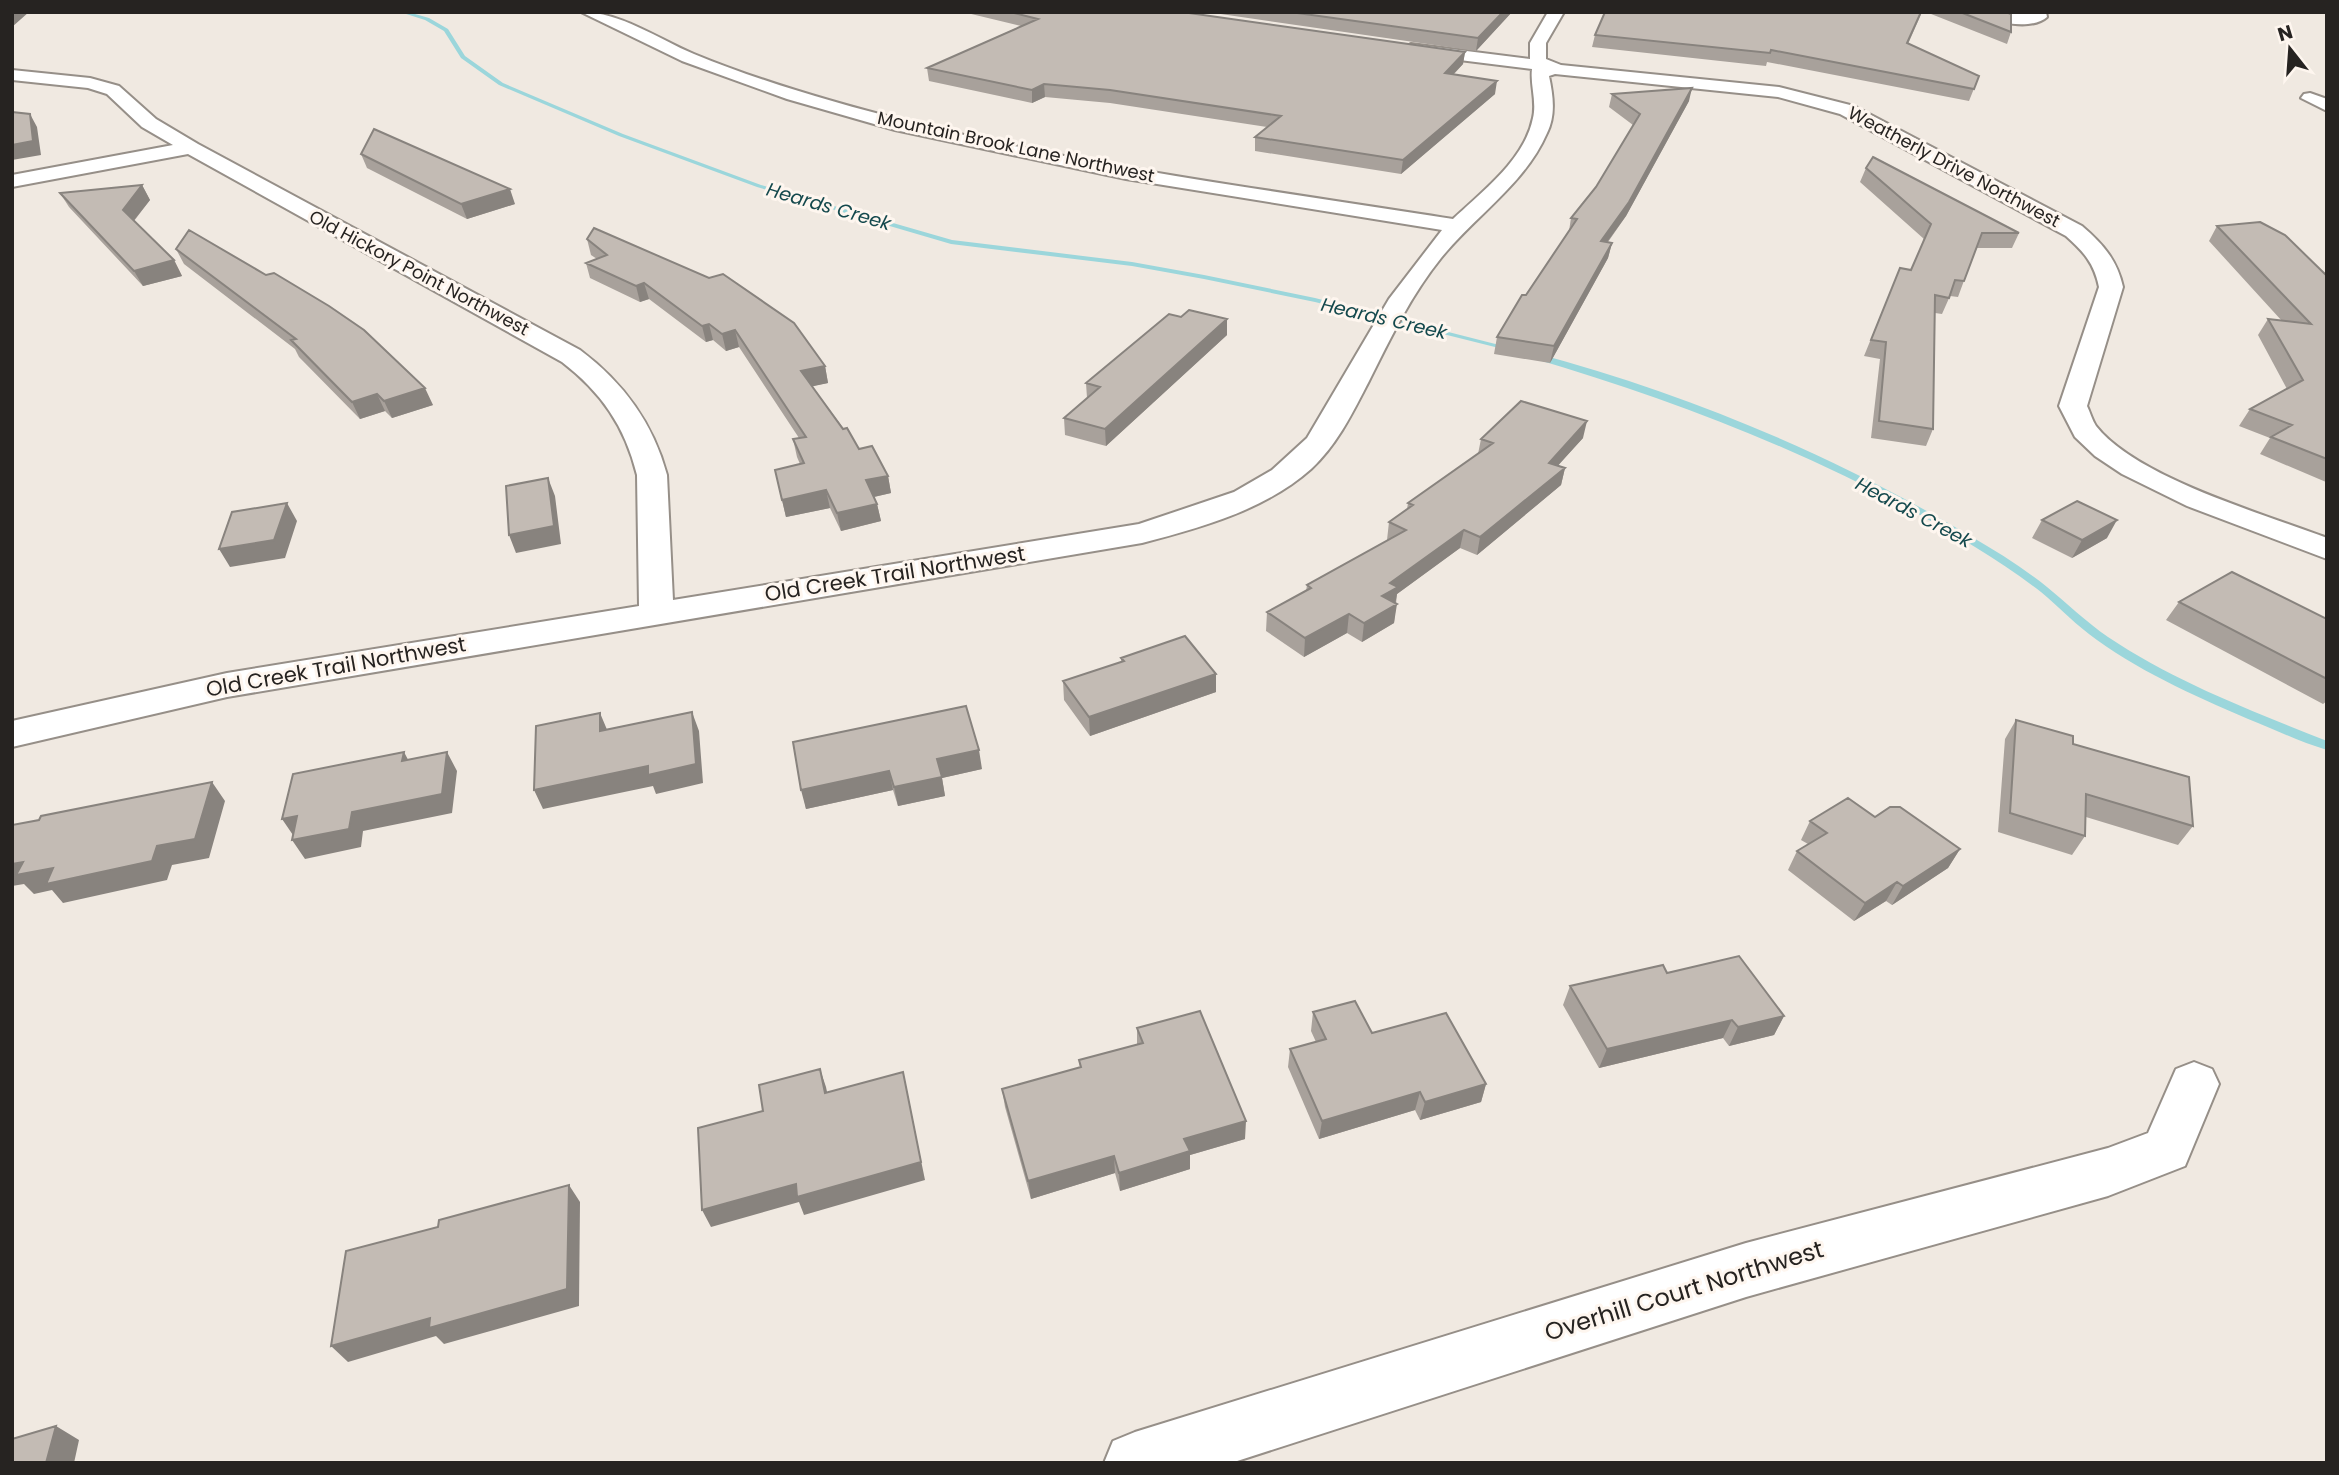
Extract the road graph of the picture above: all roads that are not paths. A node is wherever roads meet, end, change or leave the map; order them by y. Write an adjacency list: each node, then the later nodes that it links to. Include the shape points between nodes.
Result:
1 (589, 12): 10 (street, Mountain Brook Lane Northwest, via 710,68 906,126 1121,170)
2 (1556, 12): 6 (street, Old Creek Trail Northwest, via 1538,43)
3 (1987, 12): 4 (street, via 2024,19 2039,17)
4 (2038, 12)
5 (1389, 46): 6 (street, Weatherly Drive Northwest)
6 (1539, 67): 10 (street, Old Creek Trail Northwest, via 1545,99 1537,134 1516,166); 11 (street, Weatherly Drive Northwest, via 1815,99 1847,110 2048,215 2094,248 2107,268 2111,287 2073,407 2083,429 2108,453 2138,471)
7 (12, 75): 8 (street, Old Hickory Point Northwest, via 90,83 113,90 149,123)
8 (191, 148): 9 (street); 12 (street, Old Hickory Point Northwest, via 593,371 624,405 648,453)
9 (12, 181)
10 (1458, 226): 12 (street, Old Creek Trail Northwest, via 1396,306 1325,436 1301,462 1267,487 1213,512 1142,533)
11 (2327, 549)
12 (656, 613): 13 (street, Old Creek Trail Northwest, via 227,685)
13 (12, 734)
14 (2194, 1084): 15 (street, Overhill Court Northwest, via 2167,1149 2108,1172 1746,1270)
15 (1135, 1463)

